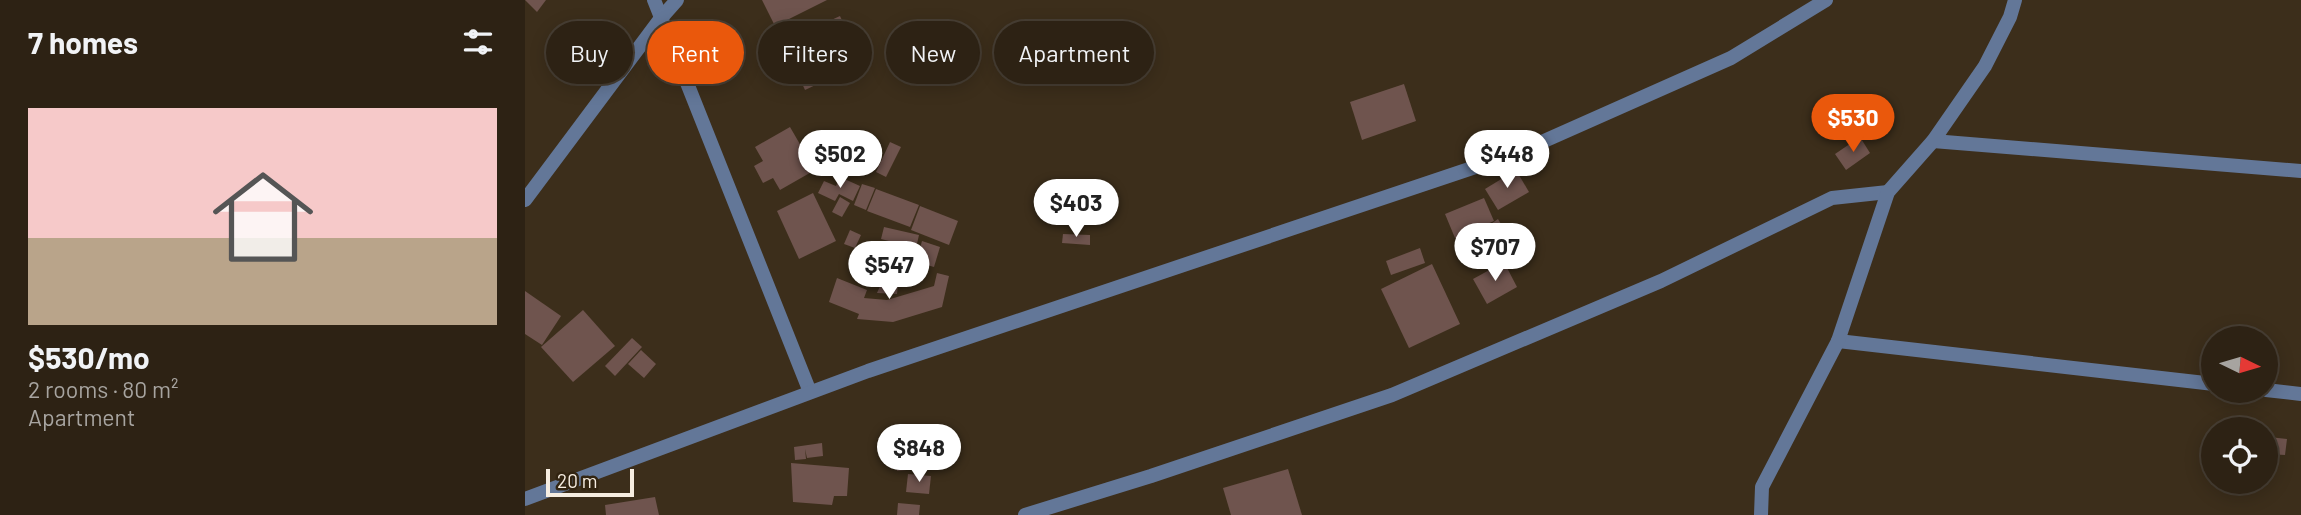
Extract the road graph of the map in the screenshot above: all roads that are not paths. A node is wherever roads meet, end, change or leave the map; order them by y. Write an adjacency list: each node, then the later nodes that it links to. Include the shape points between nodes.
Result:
1 (654, 0): 5 (street)
2 (677, 0): 5 (street)
3 (1826, 0): 13 (street, via 1731,58 1517,153)
4 (2015, 0): 6 (street, via 1985,66)
5 (661, 18): 9 (street); 13 (street)
6 (1933, 141): 7 (street); 8 (street)
7 (2301, 171)
8 (1888, 192): 10 (street); 16 (street, via 1832,198 1661,281 1392,395)
9 (525, 200)
10 (1838, 341): 11 (street); 17 (street, via 1762,487)
11 (2201, 383)
12 (2279, 391): 14 (street)
13 (810, 392): 15 (street)
14 (2301, 394)
15 (525, 499)
16 (1025, 515)
17 (1761, 515)

